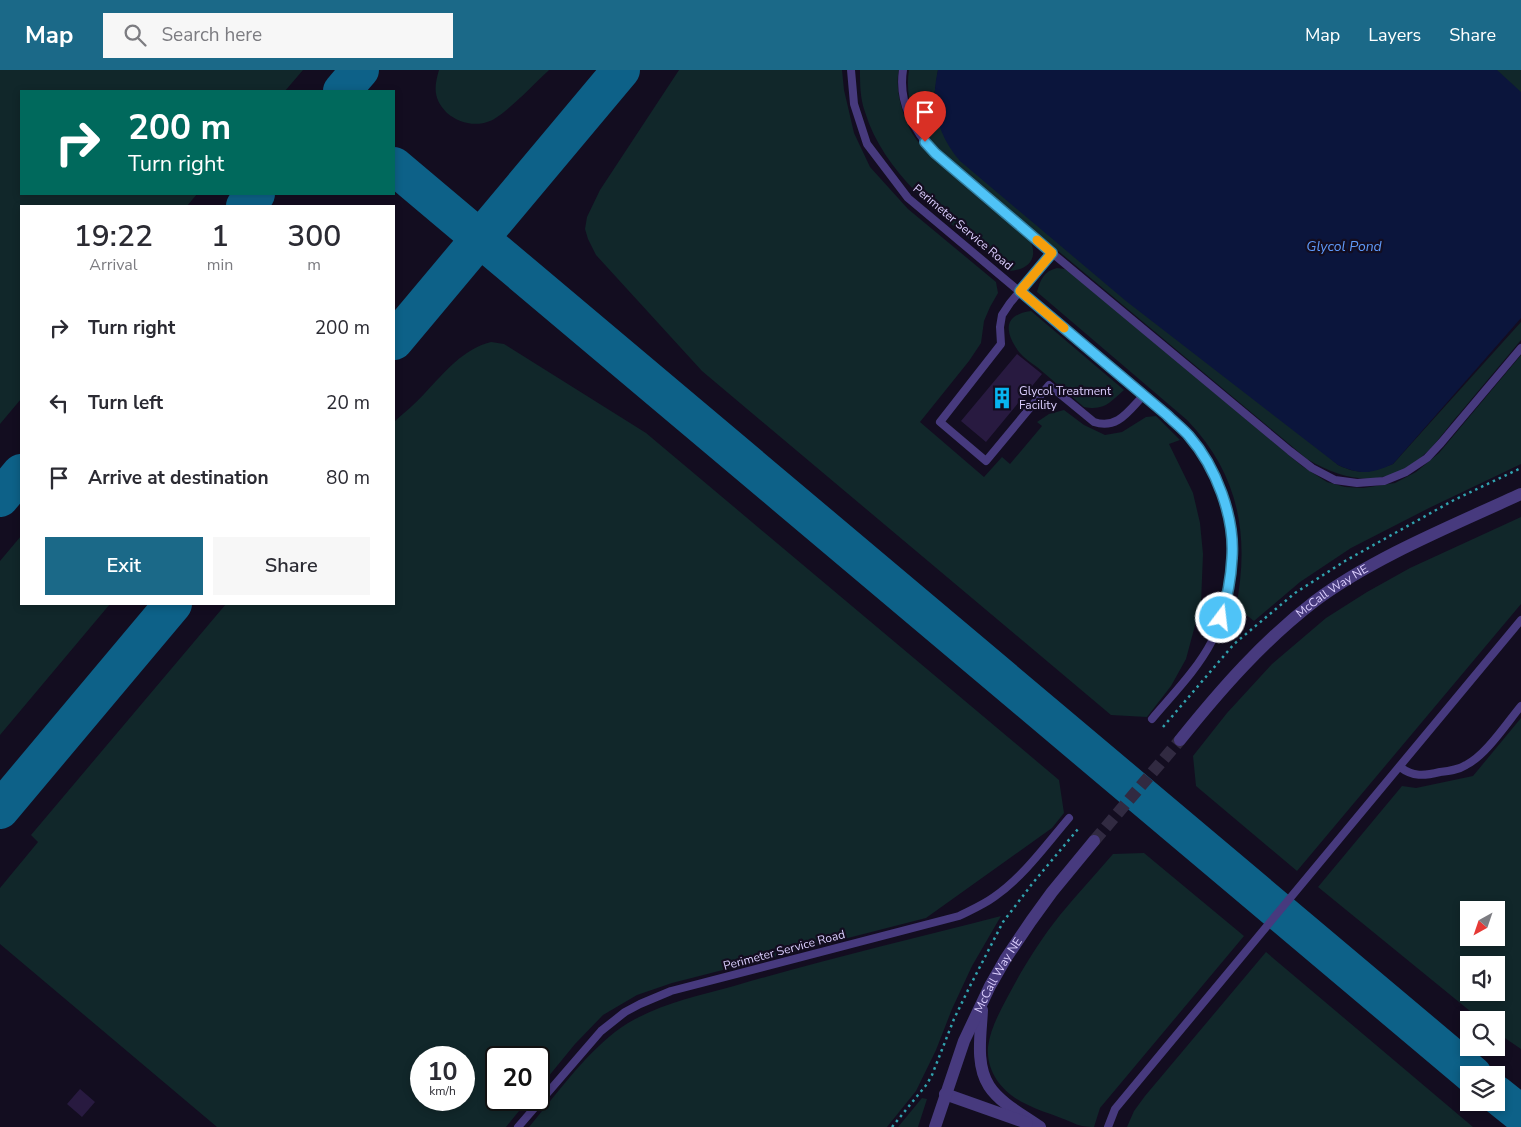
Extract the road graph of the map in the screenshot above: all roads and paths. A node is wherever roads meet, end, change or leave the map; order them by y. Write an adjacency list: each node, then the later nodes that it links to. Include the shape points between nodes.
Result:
1 (851, 70): 4 (lane, Perimeter Service Road, via 854,104 867,144 908,198)
2 (904, 70): 3 (lane, via 905,106 925,142)
3 (1052, 253): 4 (lane); 5 (lane, via 1290,451 1335,480 1357,483 1384,481 1427,458)
4 (1020, 291): 6 (lane, Perimeter Service Road); 6 (lane, via 1002,315 1001,344 940,422 986,461 1049,385 1094,422 1102,424 1117,421)
5 (1521, 348)
6 (1144, 395): 10 (lane, Perimeter Service Road, via 1190,437 1212,471 1227,513 1232,556 1227,598 1213,640)
7 (1521, 494): 11 (street, McCall Way NE, via 1398,552 1317,600 1249,660)
8 (1521, 620): 12 (lane)
9 (1521, 706): 12 (lane, via 1484,751 1467,765 1426,776)
10 (1152, 719)
11 (1180, 740)
12 (1400, 767): 20 (lane, via 1115,1110)
13 (1070, 818): 17 (lane, Perimeter Service Road, via 1006,887 959,916 672,991 625,1012 586,1046)
14 (1094, 841): 15 (street, McCall Way NE, via 1052,892 1006,958)
15 (982, 1005): 16 (street, McCall Way NE, via 964,1041); 19 (street, via 981,1060 985,1078 1003,1100)
16 (945, 1094): 18 (street, McCall Way NE); 19 (street)
17 (518, 1127)
18 (935, 1127)
19 (1040, 1127)
20 (1108, 1127)

